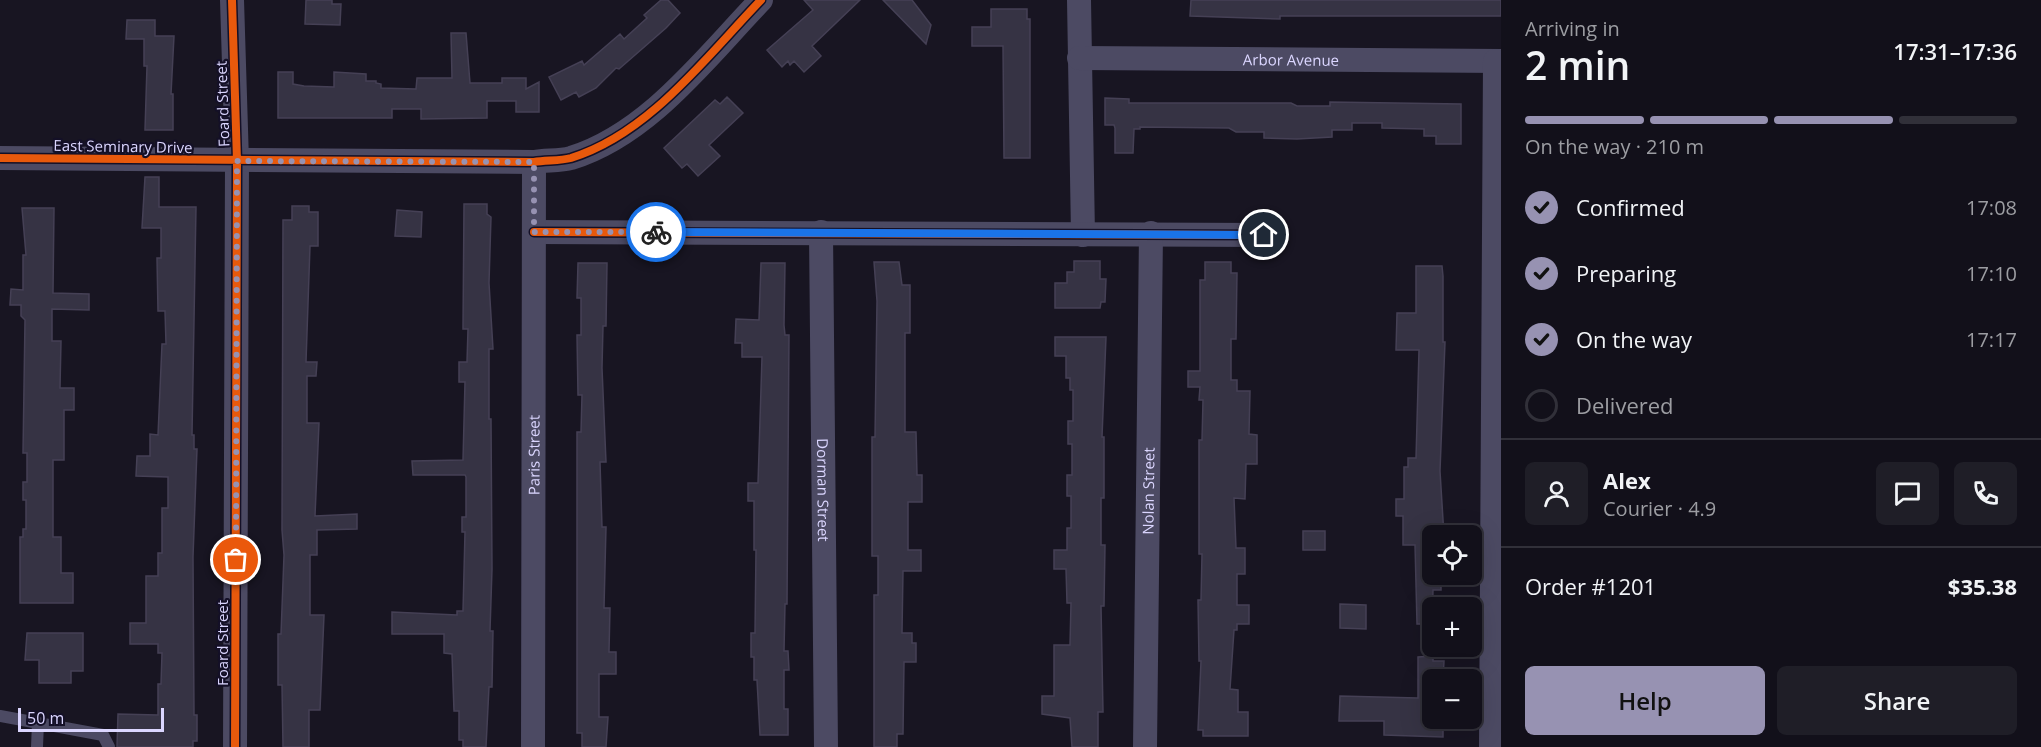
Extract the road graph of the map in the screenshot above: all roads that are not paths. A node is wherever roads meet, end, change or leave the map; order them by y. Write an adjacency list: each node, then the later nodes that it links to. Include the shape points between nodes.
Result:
1 (232, 0): 7 (street, Foard Street)
2 (761, 0): 8 (street, East Seminary Drive, via 659,105 628,128 569,158)
3 (1079, 0): 4 (street)
4 (1079, 58): 5 (street, Arbor Avenue); 12 (street)
5 (1498, 61): 22 (street)
6 (0, 158): 7 (street, East Seminary Drive)
7 (237, 161): 8 (street, East Seminary Drive); 18 (street, Foard Street)
8 (534, 162): 9 (street, Paris Street)
9 (534, 232): 10 (street); 19 (street, Paris Street)
10 (822, 232): 12 (street); 20 (street, Dorman Street)
11 (1151, 233): 12 (street); 13 (street); 21 (street, Nolan Street)
12 (1083, 235)
13 (1264, 235)
14 (0, 716): 15 (lane)
15 (38, 723): 16 (lane); 17 (lane, via 103,735)
16 (38, 747)
17 (109, 747)
18 (235, 747)
19 (533, 747)
20 (826, 747)
21 (1145, 747)
22 (1491, 747)

